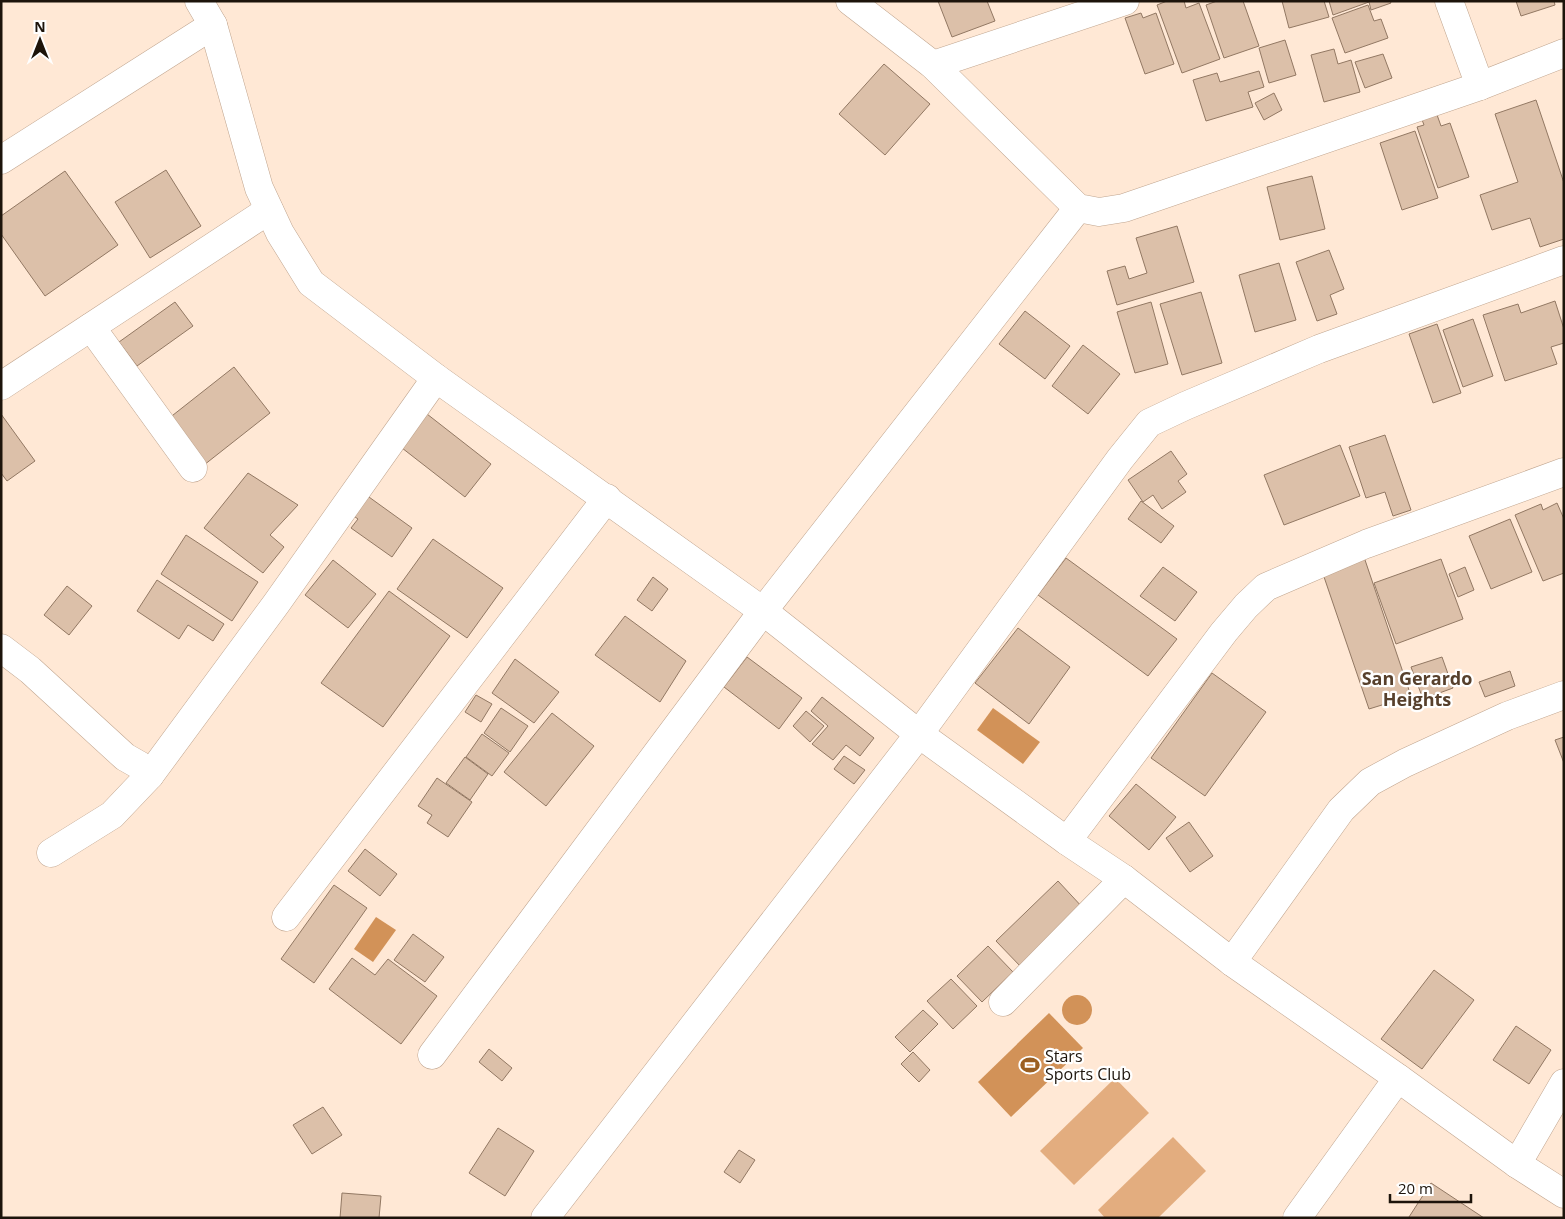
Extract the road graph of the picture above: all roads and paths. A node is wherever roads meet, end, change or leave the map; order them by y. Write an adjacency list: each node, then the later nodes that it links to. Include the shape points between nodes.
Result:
1 (199, 1): 5 (street)
2 (850, 1): 7 (street)
3 (1124, 1): 7 (street)
4 (1449, 1): 8 (street)
5 (213, 25): 9 (street); 11 (street, via 258,188)
6 (1564, 53): 8 (street)
7 (933, 64): 10 (street)
8 (1480, 86): 10 (street, via 1124,208 1099,212)
9 (1, 160)
10 (1078, 208): 19 (street)
11 (269, 210): 13 (street); 14 (street, via 311,283)
12 (1564, 260): 22 (street, via 1319,349 1149,423)
13 (90, 327): 15 (street); 16 (street)
14 (436, 378): 18 (street); 23 (street)
15 (1, 386)
16 (193, 468)
17 (1564, 472): 24 (street, via 1366,544 1266,587 1224,632)
18 (607, 498): 19 (street); 27 (street)
19 (763, 611): 22 (street); 30 (street)
20 (1, 648): 23 (street, via 30,670 125,757)
21 (1564, 695): 28 (street, via 1506,716 1370,782 1341,810)
22 (919, 734): 24 (street); 35 (street)
23 (150, 775): 25 (street, via 112,815)
24 (1067, 841): 26 (street)
25 (51, 853)
26 (1124, 879): 28 (street); 29 (street)
27 (286, 917)
28 (1232, 962): 31 (street)
29 (1003, 1002)
30 (432, 1055)
31 (1398, 1078): 33 (street); 36 (street)
32 (1564, 1083): 33 (street)
33 (1517, 1164): 34 (street)
34 (1564, 1194)
35 (545, 1218)
36 (1297, 1218)

